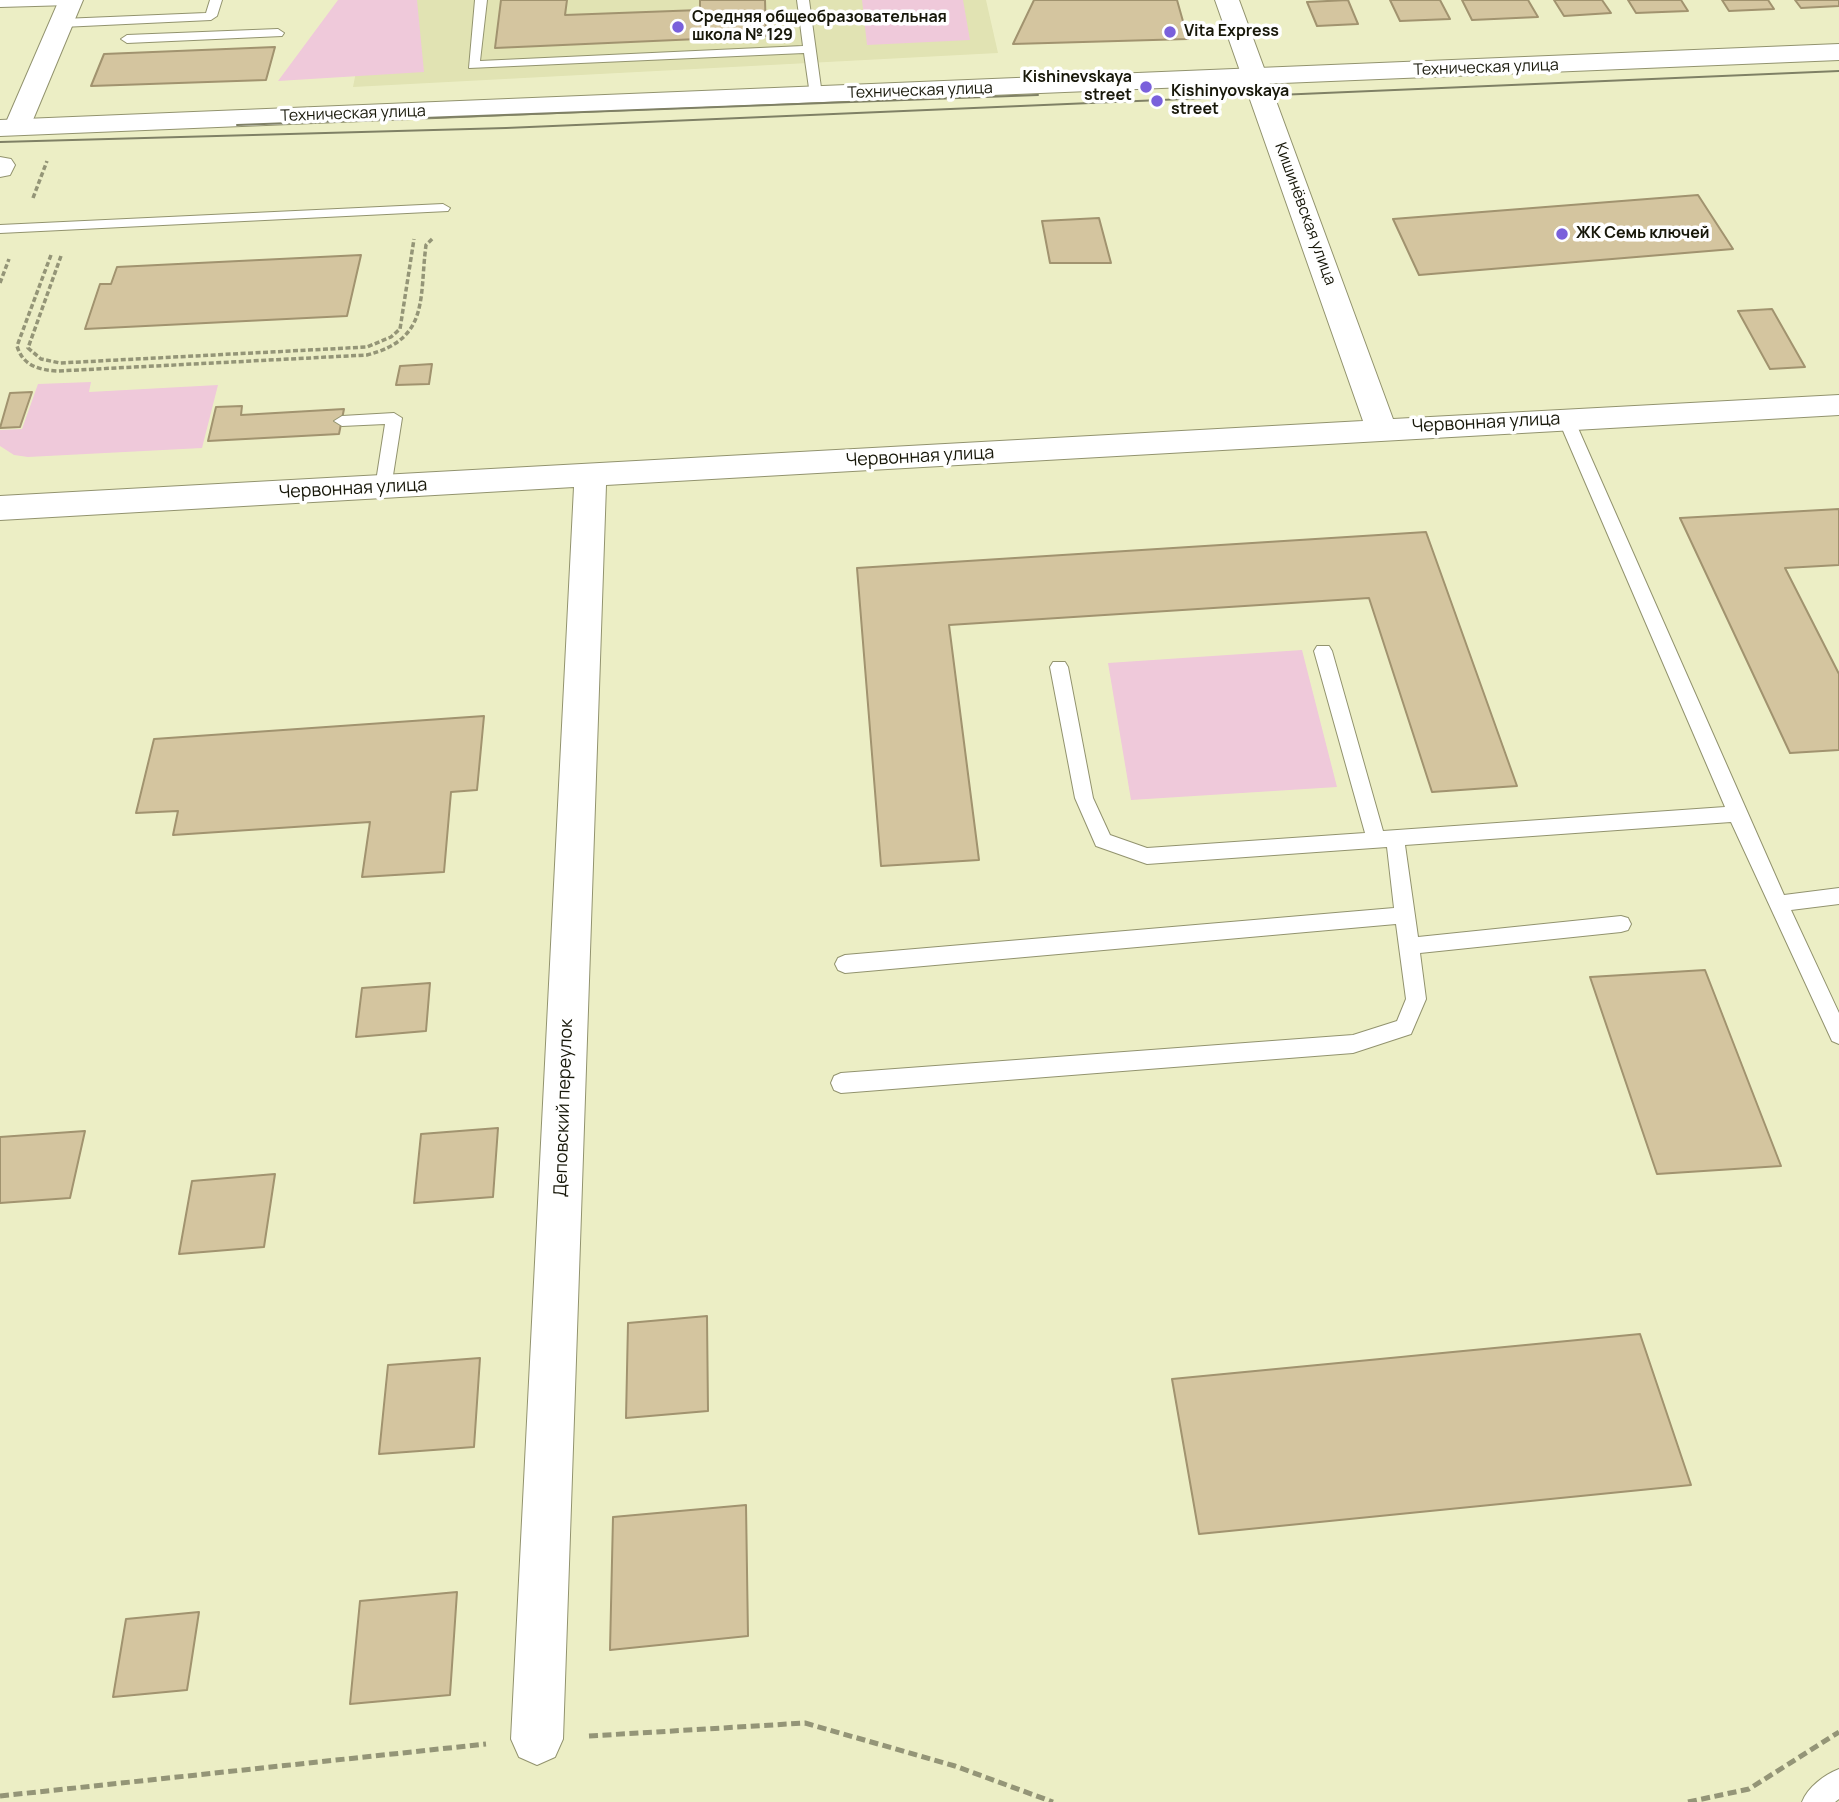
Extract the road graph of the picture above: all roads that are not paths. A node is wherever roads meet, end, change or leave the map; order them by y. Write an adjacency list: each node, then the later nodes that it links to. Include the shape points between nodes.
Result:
1 (216, 0): 7 (lane)
2 (481, 0): 11 (lane, via 473,65)
3 (803, 0): 11 (lane)
4 (1227, 0): 13 (street, Кишинёвская улица)
5 (0, 3): 6 (lane)
6 (68, 8): 7 (lane); 15 (street)
7 (211, 16): 9 (lane)
8 (278, 33): 9 (lane)
9 (205, 36): 10 (lane)
10 (127, 39)
11 (809, 49): 14 (lane)
12 (1839, 52): 13 (street, Техническая улица)
13 (1254, 77): 14 (street, Техническая улица); 21 (street, Кишинёвская улица)
14 (816, 95): 15 (street, Техническая улица)
15 (9, 128)
16 (443, 208): 17 (lane)
17 (0, 229)
18 (1839, 404): 19 (street, Червонная улица)
19 (1566, 419): 21 (street, Червонная улица); 27 (lane)
20 (342, 421): 23 (lane, via 394,418)
21 (1381, 428): 22 (street, Червонная улица)
22 (590, 477): 23 (street, Червонная улица); 37 (street, Деповский переулок)
23 (383, 488): 24 (street, Червонная улица)
24 (0, 508)
25 (1323, 651): 28 (lane)
26 (1059, 667): 28 (lane, via 1084,799 1103,840 1147,856)
27 (1737, 814): 28 (lane); 30 (lane)
28 (1386, 839): 31 (lane)
29 (1839, 896): 30 (lane)
30 (1777, 904): 35 (lane)
31 (1405, 915): 33 (lane); 34 (lane)
32 (1621, 925): 33 (lane)
33 (1409, 946): 36 (lane, via 1416,999 1404,1028 1353,1044)
34 (845, 964)
35 (1839, 1035)
36 (841, 1083)
37 (537, 1739)
38 (1839, 1783): 39 (lane)
39 (1815, 1802)

